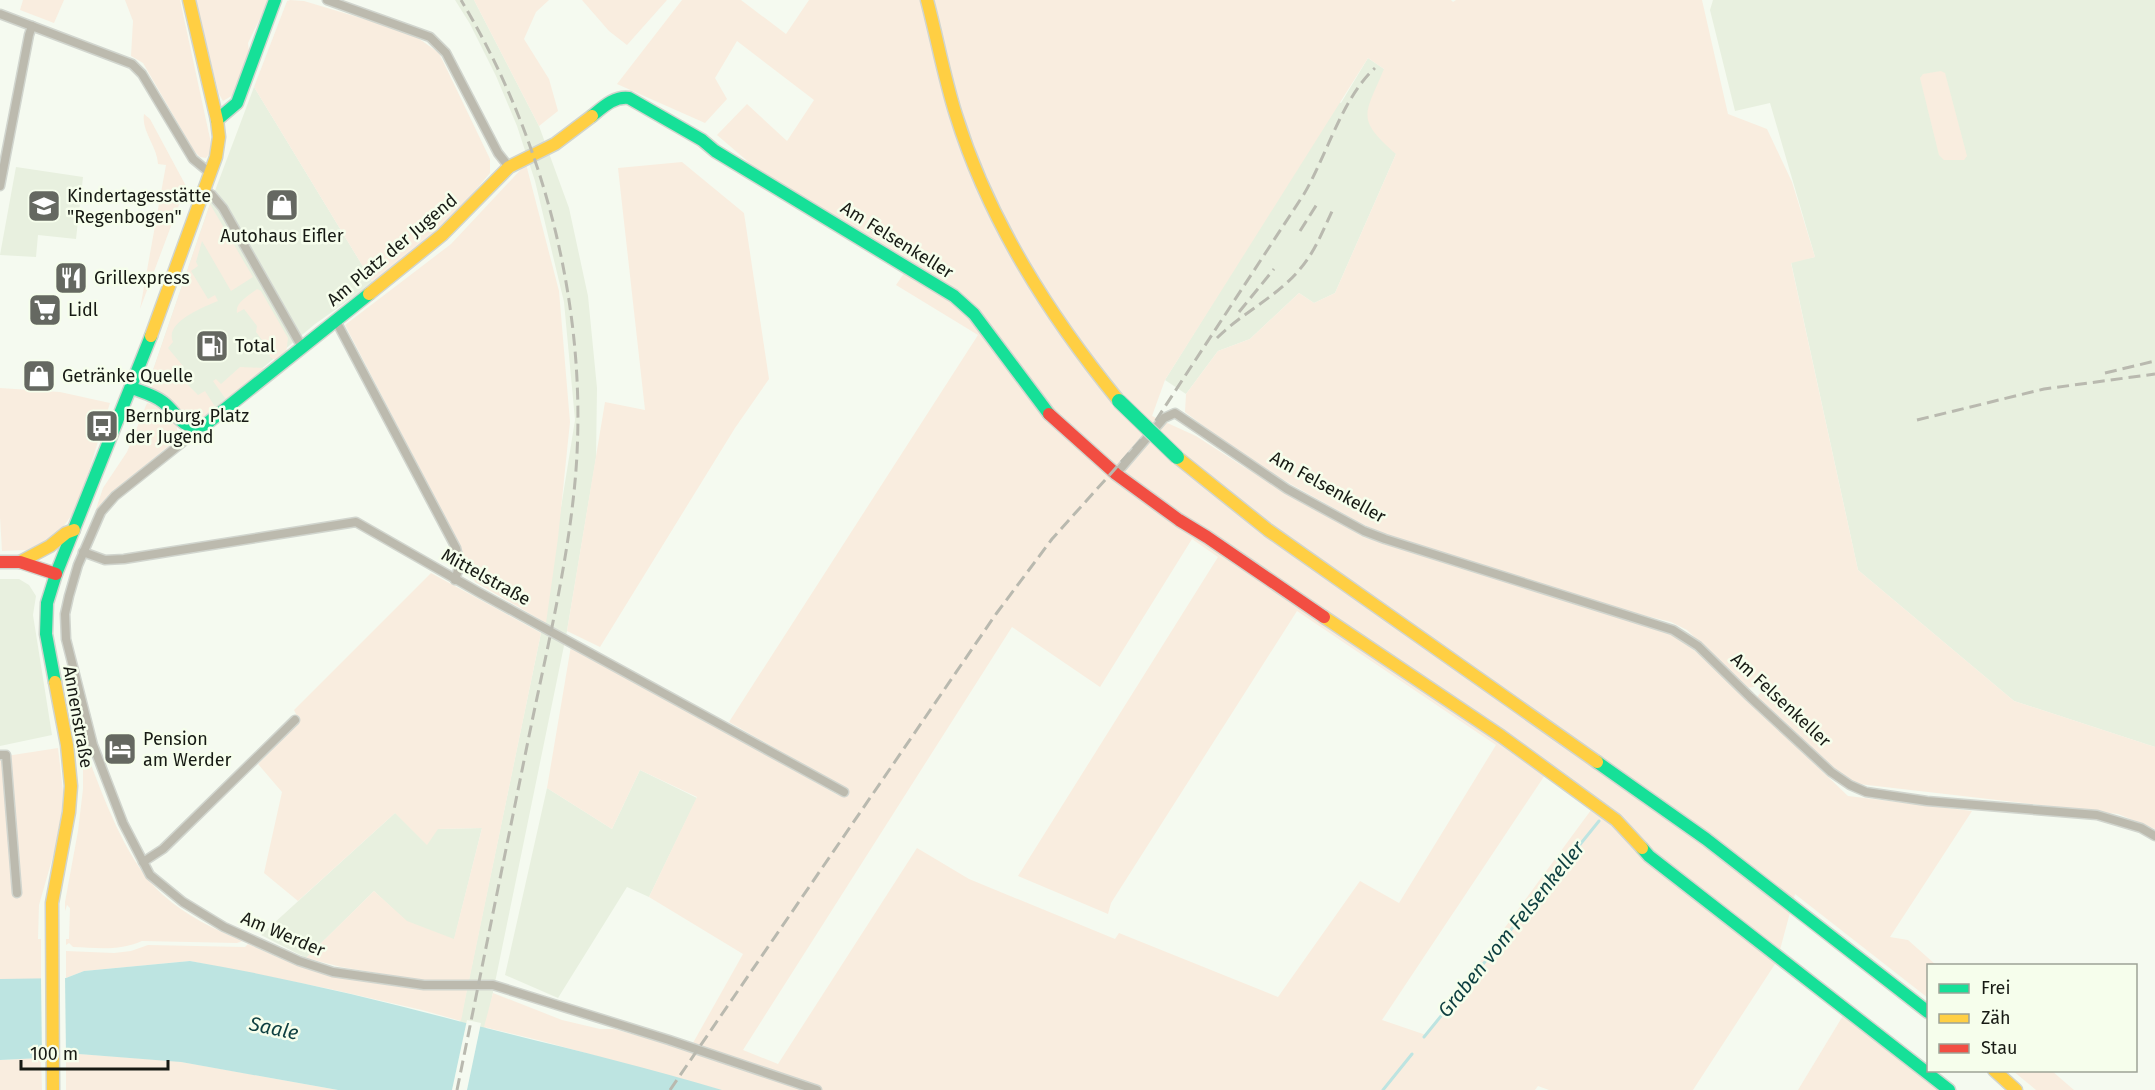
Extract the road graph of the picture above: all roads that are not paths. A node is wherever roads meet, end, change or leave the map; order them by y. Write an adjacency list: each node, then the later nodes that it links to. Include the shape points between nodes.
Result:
1 (189, 0): 8 (main road)
2 (275, 0): 8 (main road, via 237,103)
3 (327, 0): 9 (street, via 420,32 437,42)
4 (927, 0): 31 (main road, bridge, via 957,116 998,221 1052,315 1119,401 1177,457 1268,530 1706,839)
5 (0, 14): 6 (street)
6 (32, 26): 10 (street, via 127,61 136,68 193,159); 11 (street)
7 (620, 97): 9 (main road, Am Platz der Jugend, via 555,144); 17 (main road, Am Felsenkeller, via 639,101 954,296 978,319 1046,412)
8 (217, 120): 10 (main road, via 218,147)
9 (509, 167): 13 (main road, Am Platz der Jugend, via 442,235)
10 (210, 173): 12 (main road)
11 (0, 186)
12 (204, 190): 14 (street, via 223,208); 15 (main road)
13 (336, 321): 14 (main road, Am Platz der Jugend); 24 (street, via 456,548 460,564)
14 (302, 347): 16 (main road, Am Platz der Jugend, via 205,424)
15 (132, 388): 16 (main road, via 160,400); 19 (main road)
16 (190, 427): 18 (street, Am Platz der Jugend, via 183,442)
17 (1116, 474): 28 (street, Am Felsenkeller, via 1164,418 1175,413 1287,489 1365,531 1673,630 1698,646 1822,764 1866,792 2097,815); 35 (main road, via 1501,736 1616,820 1648,856)
18 (101, 512): 20 (street, Am Werder)
19 (74, 530): 22 (main road, via 64,532 49,547); 23 (main road)
20 (83, 552): 24 (street, Mittelstraße, via 105,560 124,559 356,522); 29 (street, Am Werder, via 65,614 66,639 99,763)
21 (0, 562): 22 (main road)
22 (20, 562): 23 (main road)
23 (56, 574): 33 (main road, Annenstraße, via 47,603 46,634 71,786 52,903)
24 (455, 580): 27 (street, Mittelstraße)
25 (295, 720): 29 (street, via 163,849)
26 (0, 755): 30 (street, via 6,755)
27 (844, 792)
28 (2155, 836)
29 (143, 862): 34 (street, Am Werder, via 150,875 201,914 299,961 333,972 414,984 493,985)
30 (16, 893)
31 (1926, 1010)
32 (1995, 1072): 36 (main road)
33 (53, 1090)
34 (817, 1090)
35 (1950, 1090)
36 (2016, 1090)

